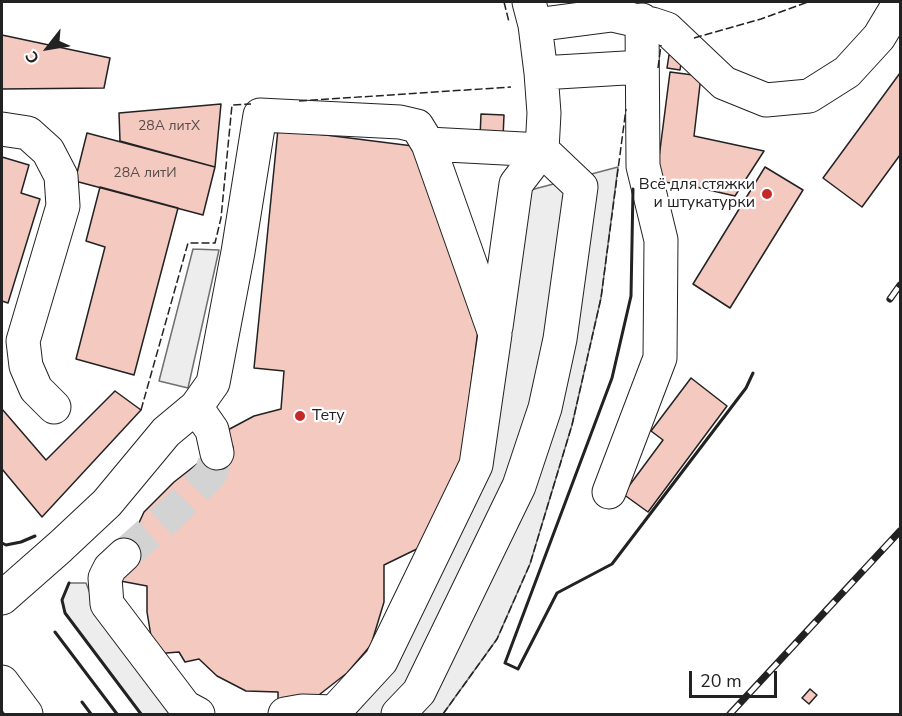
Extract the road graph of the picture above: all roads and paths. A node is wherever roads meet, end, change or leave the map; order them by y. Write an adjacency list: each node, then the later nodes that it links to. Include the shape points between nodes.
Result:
1 (900, 2): 3 (street, via 879,37 847,72 809,96 766,100 724,83 667,29)
2 (532, 13): 3 (street, via 612,15); 5 (street)
3 (642, 20): 4 (street)
4 (642, 67): 5 (street); 14 (street, via 643,166 661,240 660,358)
5 (541, 73): 8 (street)
6 (2, 129): 10 (street, via 28,133 48,151 61,176 63,206)
7 (428, 144): 8 (street); 9 (street); 12 (street, via 417,126 400,122 260,115 213,383)
8 (542, 150): 9 (street, via 516,184); 22 (street, via 581,187 560,339 545,408 519,486 418,692)
9 (495, 334): 18 (street, via 476,465 381,661)
10 (12, 345): 11 (street, via 36,389)
11 (54, 407)
12 (196, 407): 13 (street, via 212,430); 16 (street, via 166,432 107,502)
13 (217, 453)
14 (609, 492)
15 (124, 555): 20 (street, via 105,578 107,604 185,707)
16 (2, 598)
17 (2, 682): 19 (street)
18 (335, 713): 21 (street)
19 (26, 714)
20 (198, 714)
21 (285, 714)
22 (398, 714)

